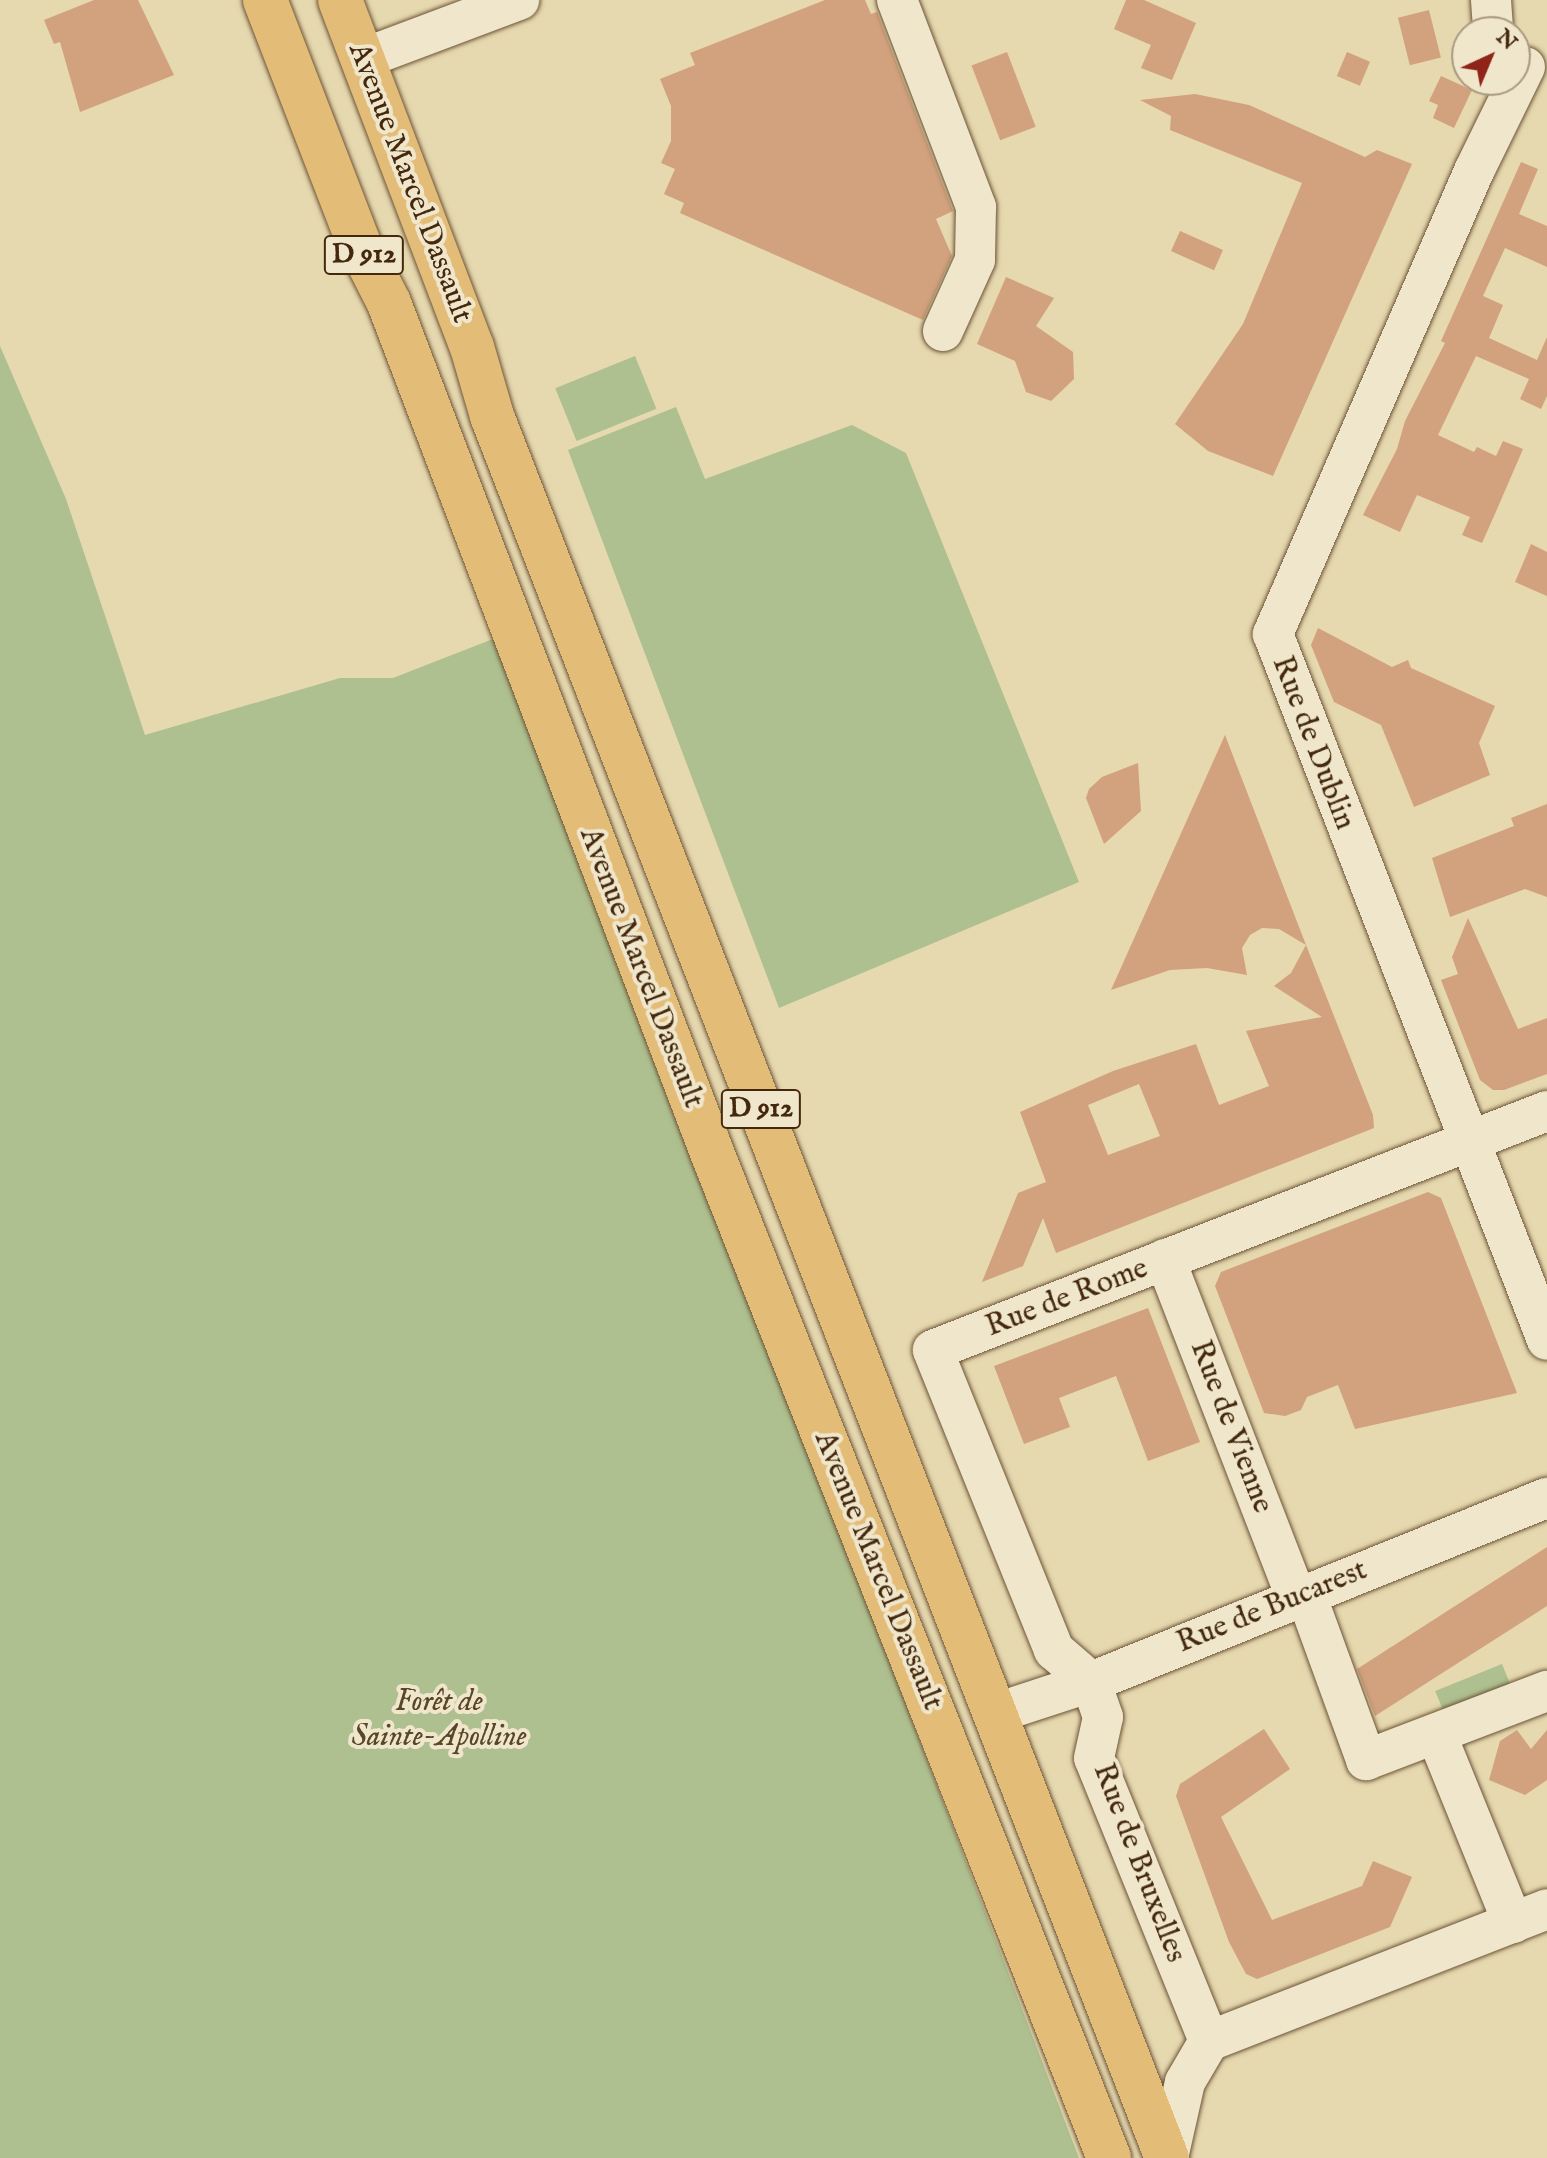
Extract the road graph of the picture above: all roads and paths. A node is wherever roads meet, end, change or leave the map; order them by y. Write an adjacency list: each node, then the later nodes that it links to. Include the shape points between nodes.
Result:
1 (265, 0): 20 (main road, Avenue Marcel Dassault / D 912, via 360,246 389,303 711,1150)
2 (340, 0): 5 (main road, Avenue Marcel Dassault / D 912)
3 (519, 0): 5 (street)
4 (897, 0): 7 (street, via 976,207 975,260)
5 (362, 59): 16 (main road, Avenue Marcel Dassault / D 912, via 472,347 498,431)
6 (1515, 96): 9 (street, Rue de Dublin, via 1273,634)
7 (943, 331)
8 (1547, 1111): 9 (street, Rue de Rome)
9 (1466, 1143): 10 (street, Rue de Rome); 11 (street, Rue de Dublin)
10 (1165, 1259): 13 (street, Rue de Vienne); 14 (street, Rue de Rome, via 933,1350 1054,1650)
11 (1547, 1340)
12 (1547, 1498): 13 (street, Rue de Bucarest)
13 (1301, 1594): 14 (street, Rue de Bucarest); 17 (street, Rue de Vienne, via 1366,1760)
14 (1091, 1682): 16 (street, Rue de Bucarest); 19 (street, Rue de Bruxelles, via 1103,1717 1094,1758)
15 (1547, 1691): 17 (street)
16 (996, 1713): 21 (main road, Avenue Marcel Dassault / D 912)
17 (1437, 1736): 18 (street)
18 (1530, 1916): 19 (street)
19 (1209, 2041): 21 (street, via 1185,2082)
20 (1109, 2158)
21 (1167, 2158)

